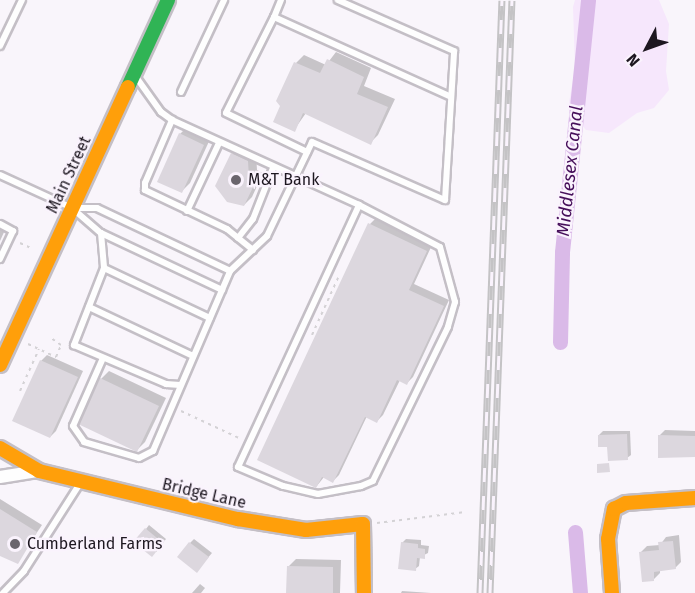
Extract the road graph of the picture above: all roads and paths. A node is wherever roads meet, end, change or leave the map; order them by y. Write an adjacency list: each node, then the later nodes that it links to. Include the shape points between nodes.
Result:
1 (22, 0): 7 (lane)
2 (168, 0): 8 (street, Main Street)
3 (224, 0): 9 (lane)
4 (281, 0): 6 (lane)
5 (338, 0): 10 (lane, via 454,51)
6 (273, 17): 10 (lane); 13 (lane, via 226,113)
7 (0, 46)
8 (134, 75): 11 (lane, via 161,112); 18 (street, Main Street)
9 (181, 92)
10 (451, 97): 13 (lane, via 445,200 312,142)
11 (172, 120): 12 (lane); 19 (lane, via 144,187 148,193)
12 (219, 142): 14 (lane); 19 (lane)
13 (307, 152): 16 (lane)
14 (273, 168): 16 (lane); 22 (lane, via 253,219)
15 (0, 175): 18 (lane)
16 (295, 177): 17 (lane); 25 (lane, via 269,233)
17 (359, 205): 17 (lane, via 440,247 455,302 448,327 373,481 348,491 318,494 283,486 238,467)
18 (72, 208): 21 (lane); 28 (lane, via 97,208); 37 (street, Main Street)
19 (187, 211): 22 (lane)
20 (0, 224): 26 (lane, via 13,231)
21 (102, 232): 27 (lane); 29 (lane)
22 (238, 238): 25 (lane)
23 (17, 242): 24 (path)
24 (33, 249)
25 (253, 250): 28 (lane)
26 (0, 259)
27 (104, 268): 30 (lane); 31 (lane)
28 (231, 271): 29 (lane)
29 (222, 290): 31 (lane)
30 (89, 308): 35 (lane); 36 (lane, via 74,345)
31 (210, 318): 35 (lane)
32 (51, 338): 34 (path, via 61,345 56,357)
33 (28, 344): 34 (path)
34 (39, 349): 39 (path)
35 (193, 356): 38 (lane)
36 (103, 358): 38 (lane, via 166,384); 38 (lane, via 73,426 84,442 137,458 153,452)
37 (0, 365)
38 (180, 385)
39 (20, 391)
40 (180, 410): 41 (path)
41 (241, 439)
42 (0, 448): 43 (street, Bridge Lane)
43 (39, 471): 44 (street, Bridge Lane); 45 (street, Bridge Lane)
44 (0, 477)
45 (81, 481): 48 (street, Bridge Lane, via 284,528 306,530); 49 (lane, via 24,571)
46 (695, 498): 51 (street, via 626,503 614,509 608,539)
47 (465, 512): 48 (path)
48 (363, 524): 50 (street)
49 (3, 588)
50 (364, 593)
51 (612, 593)

